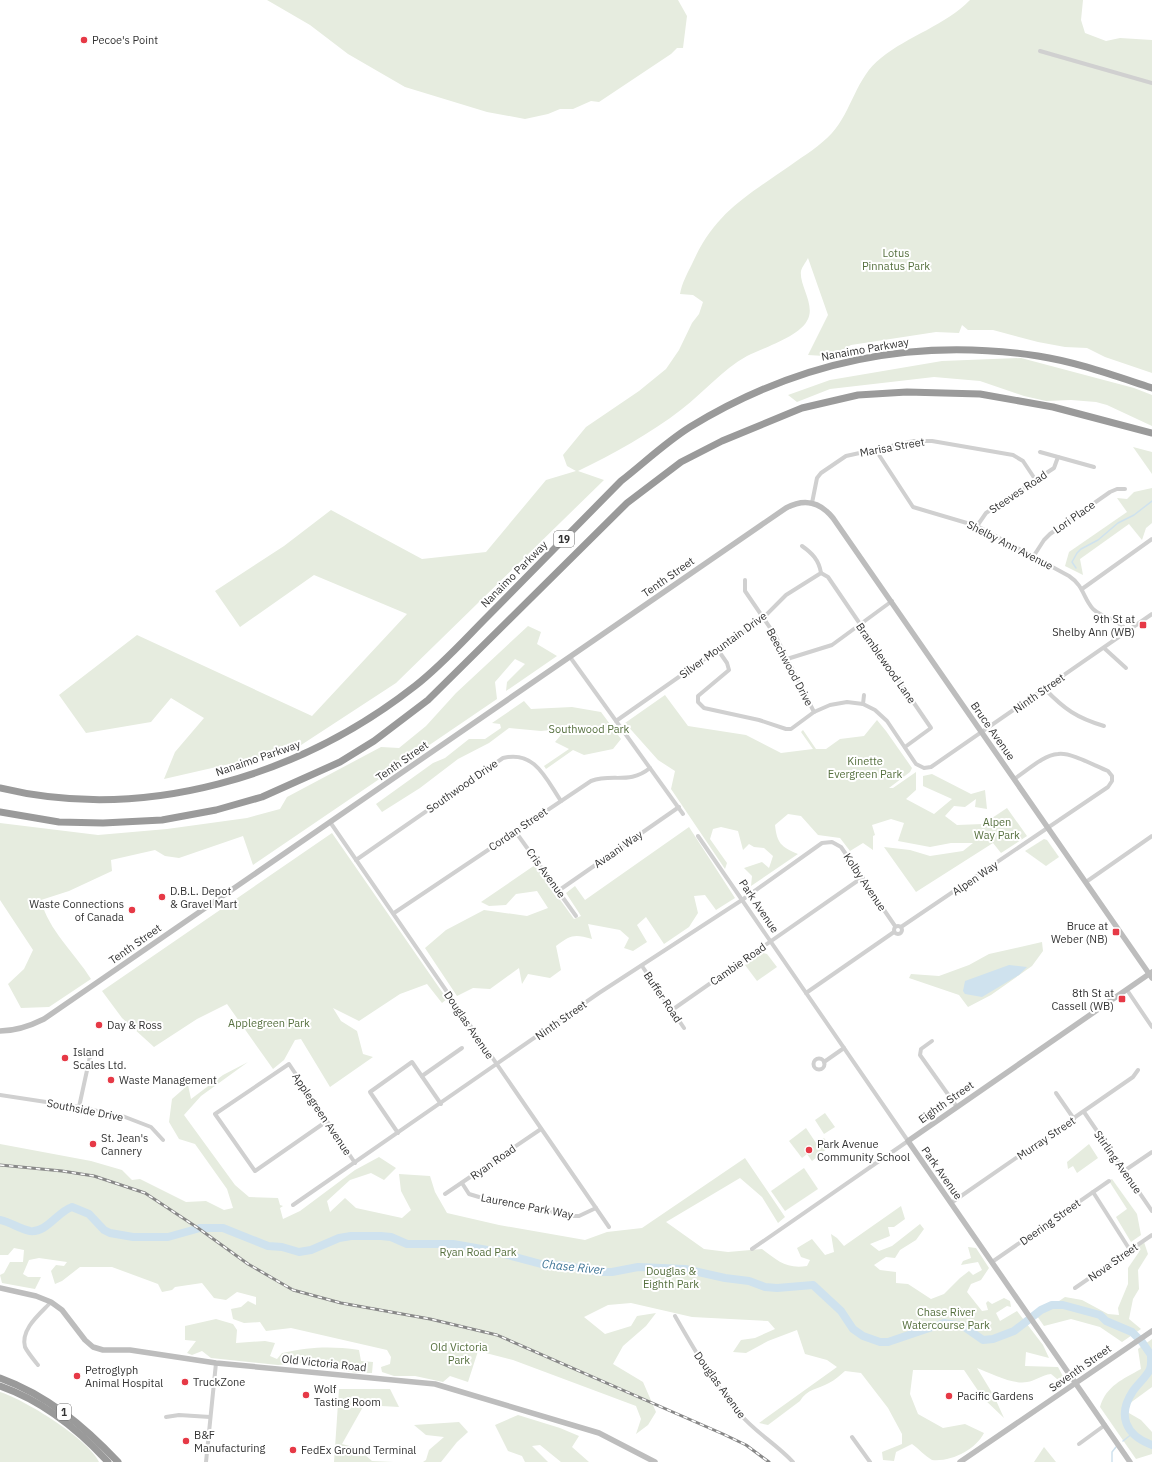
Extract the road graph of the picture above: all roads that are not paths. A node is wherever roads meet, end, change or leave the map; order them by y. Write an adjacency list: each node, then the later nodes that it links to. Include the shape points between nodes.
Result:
1 (1040, 51): 2 (street)
2 (1152, 83)
3 (1152, 388): 39 (highway, Nanaimo Parkway / 19, via 1039,356 964,348 909,351 811,370 753,393 690,428 656,453 621,482 416,685 340,737 296,759 246,777 201,789 163,795 108,799 55,798)
4 (1152, 433): 42 (highway, 19, via 1053,407 980,394 908,392 858,395 802,408 743,431 688,459 626,502 428,700 374,741 340,762 262,797 216,810 162,820 59,822)
5 (877, 449): 9 (street, Marisa Street, via 923,440 1006,453 1018,457); 11 (street, Marisa Street, via 846,456 821,473 815,482); 12 (street, Shelby Ann Avenue, via 913,508)
6 (1040, 452): 7 (street)
7 (1058, 457): 8 (street); 9 (street, Steeves Road, via 1054,468)
8 (1094, 468)
9 (1035, 480): 12 (street, Steeves Road, via 986,513)
10 (1125, 489): 15 (street, Lori Place, via 1110,492 1050,534)
11 (812, 502): 19 (street, Bruce Avenue, via 821,506 833,518); 26 (street, Tenth Street, via 800,502 786,508)
12 (977, 526): 15 (street, Shelby Ann Avenue)
13 (1152, 539): 18 (street)
14 (802, 546): 16 (street, via 812,554)
15 (1033, 557): 18 (street, Shelby Ann Avenue, via 1069,576)
16 (821, 572): 21 (street, Silver Mountain Drive, via 786,595); 22 (street, Bramblewood Lane, via 828,577)
17 (744, 580): 21 (street, Beechwood Drive, via 745,591)
18 (1082, 589): 23 (street, Shelby Ann Avenue, via 1093,609 1119,622)
19 (892, 601): 22 (street); 35 (street, Bruce Avenue)
20 (1152, 614): 23 (street, Ninth Street)
21 (763, 618): 25 (street, Silver Mountain Drive); 27 (street, Beechwood Drive)
22 (859, 625): 27 (street, via 832,645); 36 (street, Bramblewood Lane, via 931,728)
23 (1127, 631): 24 (street, Ninth Street)
24 (1104, 648): 28 (street); 29 (street, Ninth Street)
25 (718, 650): 32 (street, via 729,670 698,696 698,702 704,708 759,720 786,729); 33 (street, Silver Mountain Drive)
26 (570, 657): 33 (street); 44 (street, Tenth Street)
27 (786, 658): 32 (street, Beechwood Drive)
28 (1126, 668)
29 (1045, 689): 34 (street, via 1074,715); 35 (street, Ninth Street)
30 (864, 695): 31 (street)
31 (863, 704): 32 (street, via 847,702 830,705); 36 (street, via 875,710 887,721)
32 (814, 712)
33 (616, 721): 37 (street)
34 (1104, 726)
35 (982, 732): 36 (street, Ninth Street, via 931,767 924,768 916,764); 38 (street, Bruce Avenue)
36 (905, 747)
37 (650, 768): 40 (street, Cordan Street, via 637,777 601,778 591,781); 41 (street)
38 (1014, 779): 45 (street, Bruce Avenue); 45 (street, Alpen Way, via 1049,756 1057,754 1065,754 1112,776 1108,787)
39 (0, 788)
40 (561, 801): 46 (street, Cordan Street); 50 (street, Southwood Drive, via 532,761 522,756 503,758)
41 (679, 807): 43 (street); 53 (street, Avaani Way)
42 (0, 812)
43 (683, 814)
44 (330, 822): 50 (street, Douglas Avenue); 68 (street, Tenth Street, via 44,1019 28,1026)
45 (1049, 828): 52 (street, Bruce Avenue); 58 (street, Alpen Way)
46 (515, 831): 53 (street, Cris Avenue); 55 (street, Cordan Street)
47 (698, 836): 54 (street, Park Avenue)
48 (1152, 836): 52 (street)
49 (832, 842): 51 (street, Kolby Avenue, via 841,847); 54 (street, Ninth Street, via 822,843)
50 (356, 860): 55 (street, Douglas Avenue)
51 (863, 877): 57 (street, Kolby Avenue); 60 (street, Cambie Road)
52 (1086, 882): 62 (street, Bruce Avenue)
53 (558, 890): 56 (street, Cris Avenue)
54 (742, 900): 60 (street, Park Avenue); 61 (street, Ninth Street)
55 (394, 913): 74 (street, Douglas Avenue)
56 (576, 916)
57 (895, 926): 58 (street); 59 (street)
58 (901, 927): 59 (street, Alpen Way, via 900,933)
59 (894, 932): 64 (street)
60 (770, 941): 64 (street, Park Avenue); 65 (street, Cambie Road)
61 (642, 966): 65 (street, Buffer Road); 74 (street, Ninth Street)
62 (1151, 975): 63 (street, Eighth Street)
63 (1127, 990): 66 (street); 81 (street, Eighth Street)
64 (806, 993): 71 (street, Park Avenue)
65 (672, 1010): 67 (street, Buffer Road)
66 (1152, 1027)
67 (684, 1028)
68 (0, 1031)
69 (932, 1041): 81 (street, via 921,1049 920,1055)
70 (462, 1048): 76 (street)
71 (844, 1048): 73 (street); 88 (street, Park Avenue)
72 (91, 1052): 80 (street)
73 (824, 1062)
74 (496, 1065): 79 (street, Ninth Street); 85 (street, Douglas Avenue)
75 (1138, 1070): 82 (street, Murray Street, via 1133,1077)
76 (422, 1076): 79 (street); 86 (street, via 412,1062 370,1092)
77 (1056, 1092): 83 (street)
78 (0, 1095): 80 (street, Southside Drive)
79 (441, 1104): 86 (street, Ninth Street)
80 (79, 1107): 87 (street, Southside Drive, via 125,1117 151,1127)
81 (957, 1107): 88 (street, Eighth Street)
82 (1084, 1112): 83 (street, Murray Street); 91 (street, Stirling Avenue)
83 (1074, 1119): 96 (street, Murray Street)
84 (327, 1121): 84 (street, Applegreen Avenue, via 289,1064 215,1114 255,1171); 90 (street, Applegreen Avenue)
85 (541, 1129): 93 (street, Ryan Road); 98 (street, Douglas Avenue)
86 (398, 1134): 90 (street, Ninth Street)
87 (163, 1140)
88 (908, 1141): 96 (street, Park Avenue); 102 (street, Eighth Street)
89 (1152, 1152): 91 (street)
90 (356, 1163): 97 (street, Ninth Street)
91 (1124, 1171): 99 (street, Stirling Avenue)
92 (1109, 1181): 94 (street, Deering Street)
93 (462, 1183): 95 (street, Ryan Road); 98 (street, Laurence Park Way, via 469,1194 572,1216 579,1216)
94 (1093, 1192): 103 (street); 104 (street, Deering Street)
95 (445, 1194)
96 (951, 1203): 104 (street, Park Avenue)
97 (293, 1205)
98 (596, 1208): 100 (street, Douglas Avenue)
99 (1152, 1211)
100 (609, 1227)
101 (1152, 1236): 103 (street, Nova Street)
102 (752, 1249)
103 (1130, 1250): 106 (street, Nova Street)
104 (992, 1262): 113 (street, Park Avenue)
105 (0, 1288): 107 (street, Old Victoria Road)
106 (1075, 1288)
107 (51, 1302): 110 (street, Old Victoria Road, via 62,1310 93,1347); 111 (street, via 34,1320 27,1330 25,1339 26,1347)
108 (675, 1316): 124 (street, Douglas Avenue, via 699,1357 738,1413)
109 (1152, 1331): 113 (street, Seventh Street)
110 (216, 1363): 116 (street); 123 (street, Old Victoria Road, via 435,1384 599,1433)
111 (38, 1365)
112 (0, 1378): 121 (highway, 1, via 59,1408)
113 (1076, 1383): 117 (street, Park Avenue); 126 (street, Seventh Street)
114 (0, 1386): 120 (highway, 1, via 54,1414 76,1430)
115 (166, 1417): 116 (street)
116 (210, 1417): 122 (street)
117 (1105, 1426): 119 (street); 127 (street, Park Avenue)
118 (852, 1437): 125 (street)
119 (1079, 1444)
120 (108, 1462)
121 (118, 1462)
122 (206, 1462)
123 (655, 1462)
124 (793, 1462)
125 (870, 1462)
126 (960, 1462)
127 (1130, 1462)

